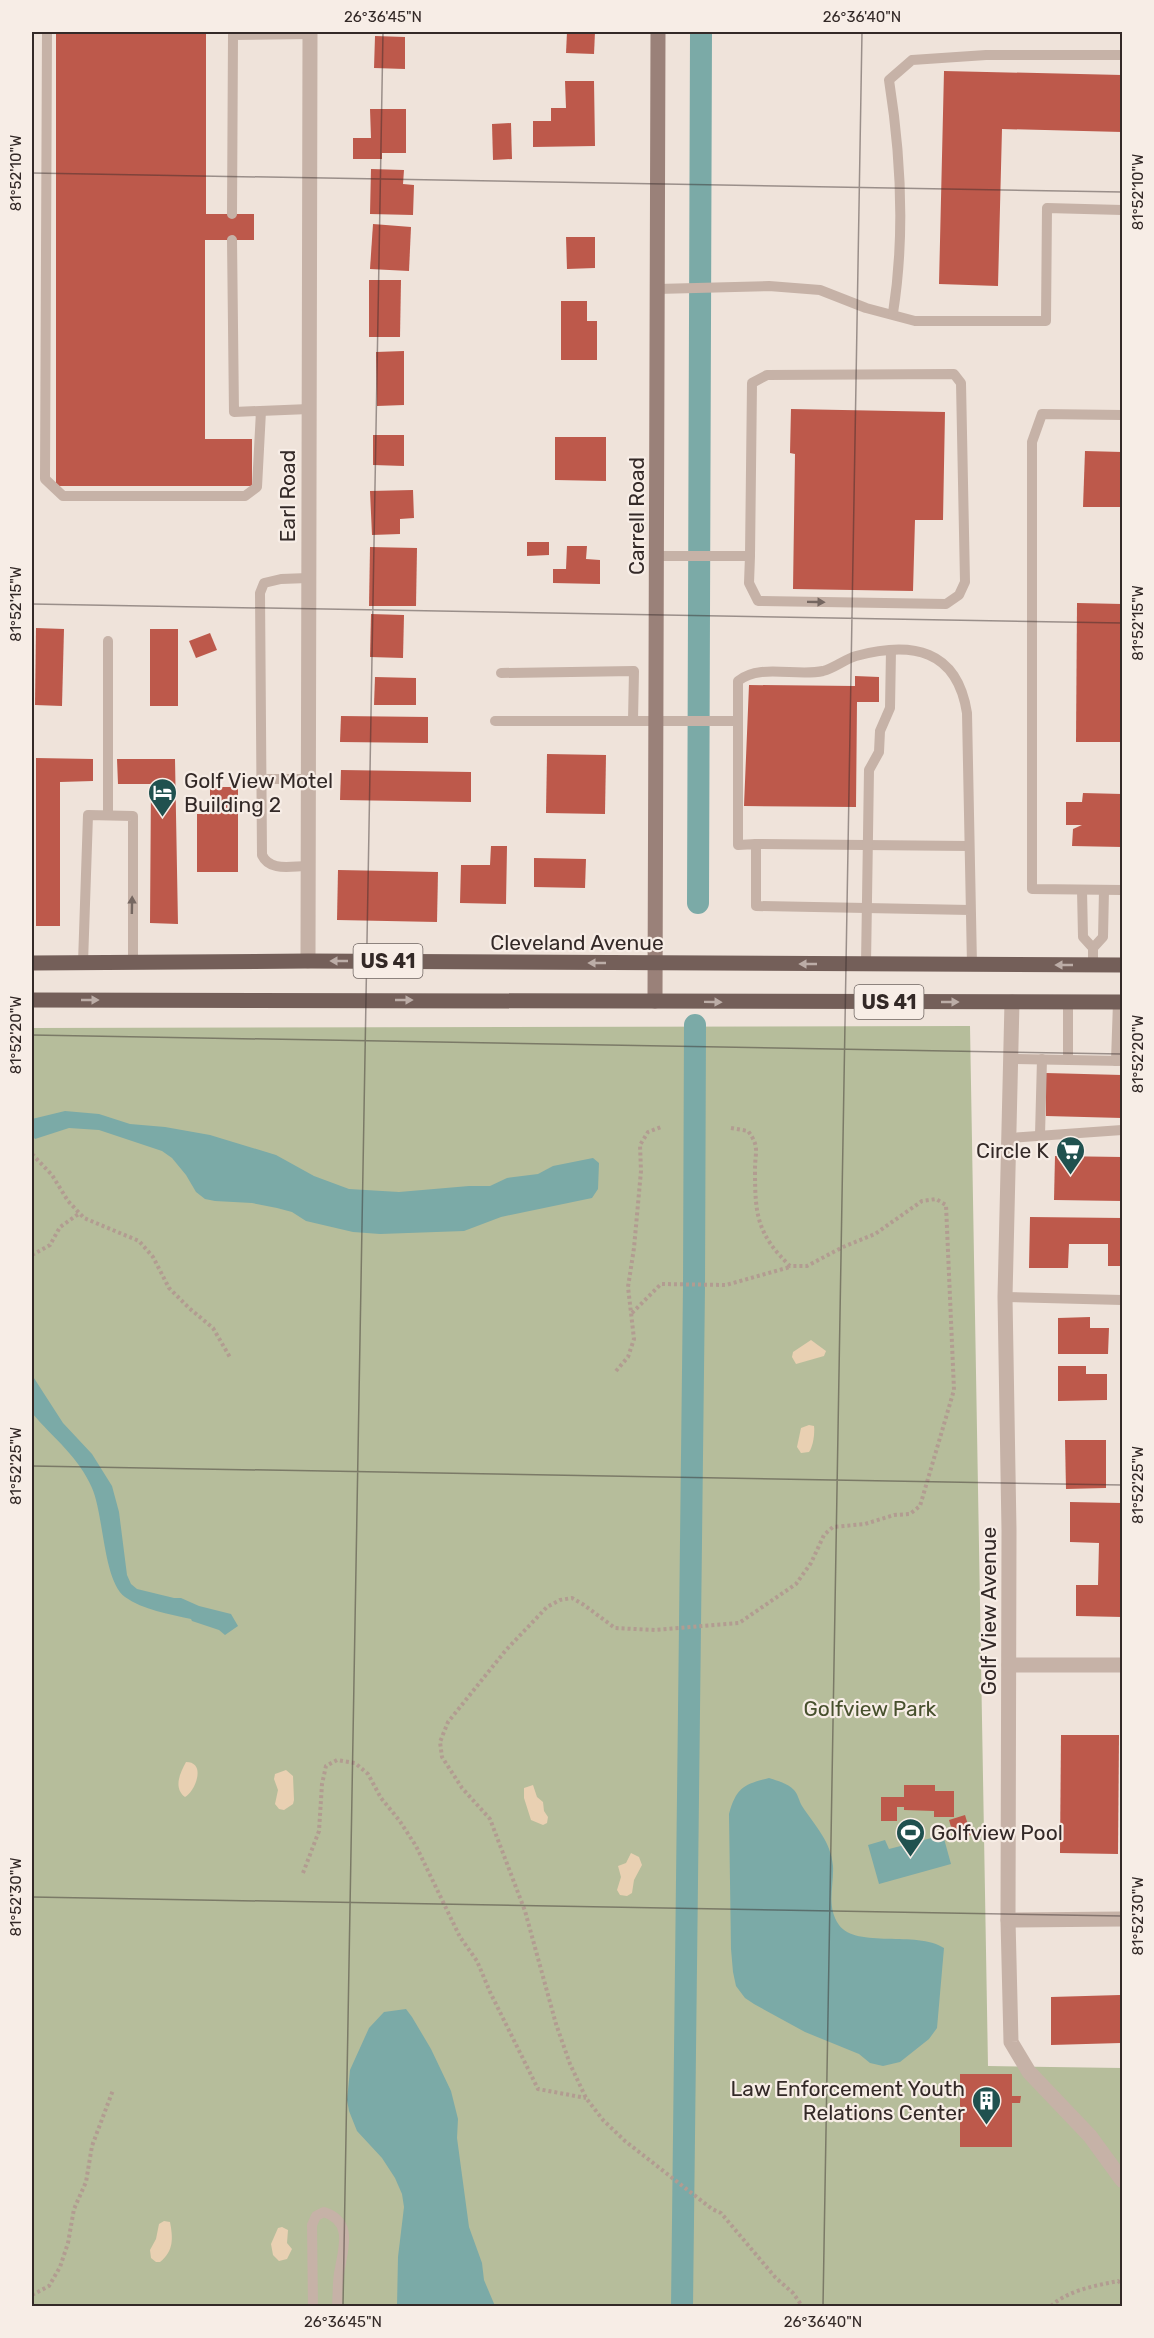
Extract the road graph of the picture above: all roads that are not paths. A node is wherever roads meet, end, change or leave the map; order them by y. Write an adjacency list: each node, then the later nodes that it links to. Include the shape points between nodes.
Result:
1 (47, 32): 12 (lane, via 45,479 63,496 245,496 257,487)
2 (658, 32): 9 (street, Carrell Road)
3 (260, 33): 4 (lane); 7 (lane, via 233,35)
4 (310, 33): 11 (street, Earl Road)
5 (1122, 55): 10 (lane, via 912,60 889,80 896,125 900,212)
6 (1122, 210): 10 (lane, via 1047,208 1046,321 915,321)
7 (232, 214)
8 (232, 240): 12 (lane, via 234,412)
9 (657, 289): 10 (lane, via 769,286 820,290 866,308); 14 (street, Carrell Road)
10 (893, 313)
11 (309, 409): 12 (lane); 16 (street, Earl Road)
12 (261, 411)
13 (1122, 415): 31 (lane, via 1042,414 1032,441 1032,889)
14 (657, 556): 15 (lane); 22 (street, Carrell Road)
15 (750, 556): 15 (lane, one-way to 15, via 749,583 758,601 946,604 959,595 965,582 961,383 954,374 767,375 752,383)
16 (308, 579): 24 (lane, via 264,583 260,592); 25 (street, Earl Road)
17 (108, 641): 26 (lane)
18 (891, 650): 23 (lane, via 854,656 822,671 748,673 738,681); 28 (lane, via 890,708 880,731 879,752 868,771); 29 (lane, via 915,651 938,658 964,692)
19 (501, 672): 21 (lane, via 634,671)
20 (495, 720): 21 (lane)
21 (633, 720): 22 (lane)
22 (655, 720): 23 (lane); 40 (street, Carrell Road)
23 (737, 721): 27 (lane, via 738,845)
24 (260, 779): 25 (lane); 30 (lane, via 265,862 272,866)
25 (308, 779): 30 (street, Earl Road)
26 (108, 815): 39 (lane, via 88,815); 41 (lane, one-way to 26, via 133,816)
27 (756, 844): 28 (lane); 34 (lane, via 756,906)
28 (868, 846): 29 (lane); 34 (lane)
29 (969, 846): 35 (lane)
30 (308, 866): 37 (street, Earl Road)
31 (1082, 890): 32 (lane); 36 (lane, via 1083,937)
32 (1104, 890): 33 (lane); 36 (lane, via 1103,937)
33 (1122, 890)
34 (868, 908): 35 (lane); 42 (lane)
35 (970, 910): 43 (lane)
36 (1093, 948): 44 (lane)
37 (308, 961): 40 (main road, Cleveland Avenue / US 41, one-way to 37); 41 (main road, Cleveland Avenue / US 41)
38 (32, 963): 39 (main road, Cleveland Avenue / US 41)
39 (83, 963): 41 (main road, Cleveland Avenue / US 41)
40 (655, 963): 42 (main road, Cleveland Avenue / US 41, one-way to 40); 47 (street, Carrell Road)
41 (133, 964)
42 (866, 964): 43 (main road, Cleveland Avenue / US 41)
43 (972, 965): 44 (main road, Cleveland Avenue / US 41, one-way to 43)
44 (1093, 965): 45 (main road, Cleveland Avenue / US 41)
45 (1122, 965)
46 (32, 1000): 47 (main road, US 41, one-way to 47)
47 (655, 1001): 48 (main road, US 41, one-way to 48)
48 (1012, 1002): 49 (main road, US 41); 51 (street, Golf View Avenue)
49 (1068, 1002): 50 (main road, US 41); 53 (lane)
50 (1120, 1002): 54 (lane)
51 (1011, 1059): 52 (lane); 57 (street, Golf View Avenue)
52 (1042, 1059): 53 (lane); 56 (lane)
53 (1068, 1060): 54 (lane)
54 (1119, 1061)
55 (1122, 1130): 56 (lane)
56 (1040, 1135): 57 (lane)
57 (1010, 1138): 58 (street, Golf View Avenue)
58 (1005, 1297): 59 (lane); 60 (street, Golf View Avenue)
59 (1122, 1300)
60 (1009, 1665): 61 (street); 63 (street, Golf View Avenue)
61 (1122, 1665)
62 (1122, 1919): 63 (street)
63 (1008, 1920): 64 (street, Golf View Avenue, via 1011,2042 1029,2072 1090,2136)
64 (1122, 2180)
65 (313, 2307): 66 (lane, via 312,2225 316,2216 324,2212 334,2215 345,2238)
66 (338, 2307)

